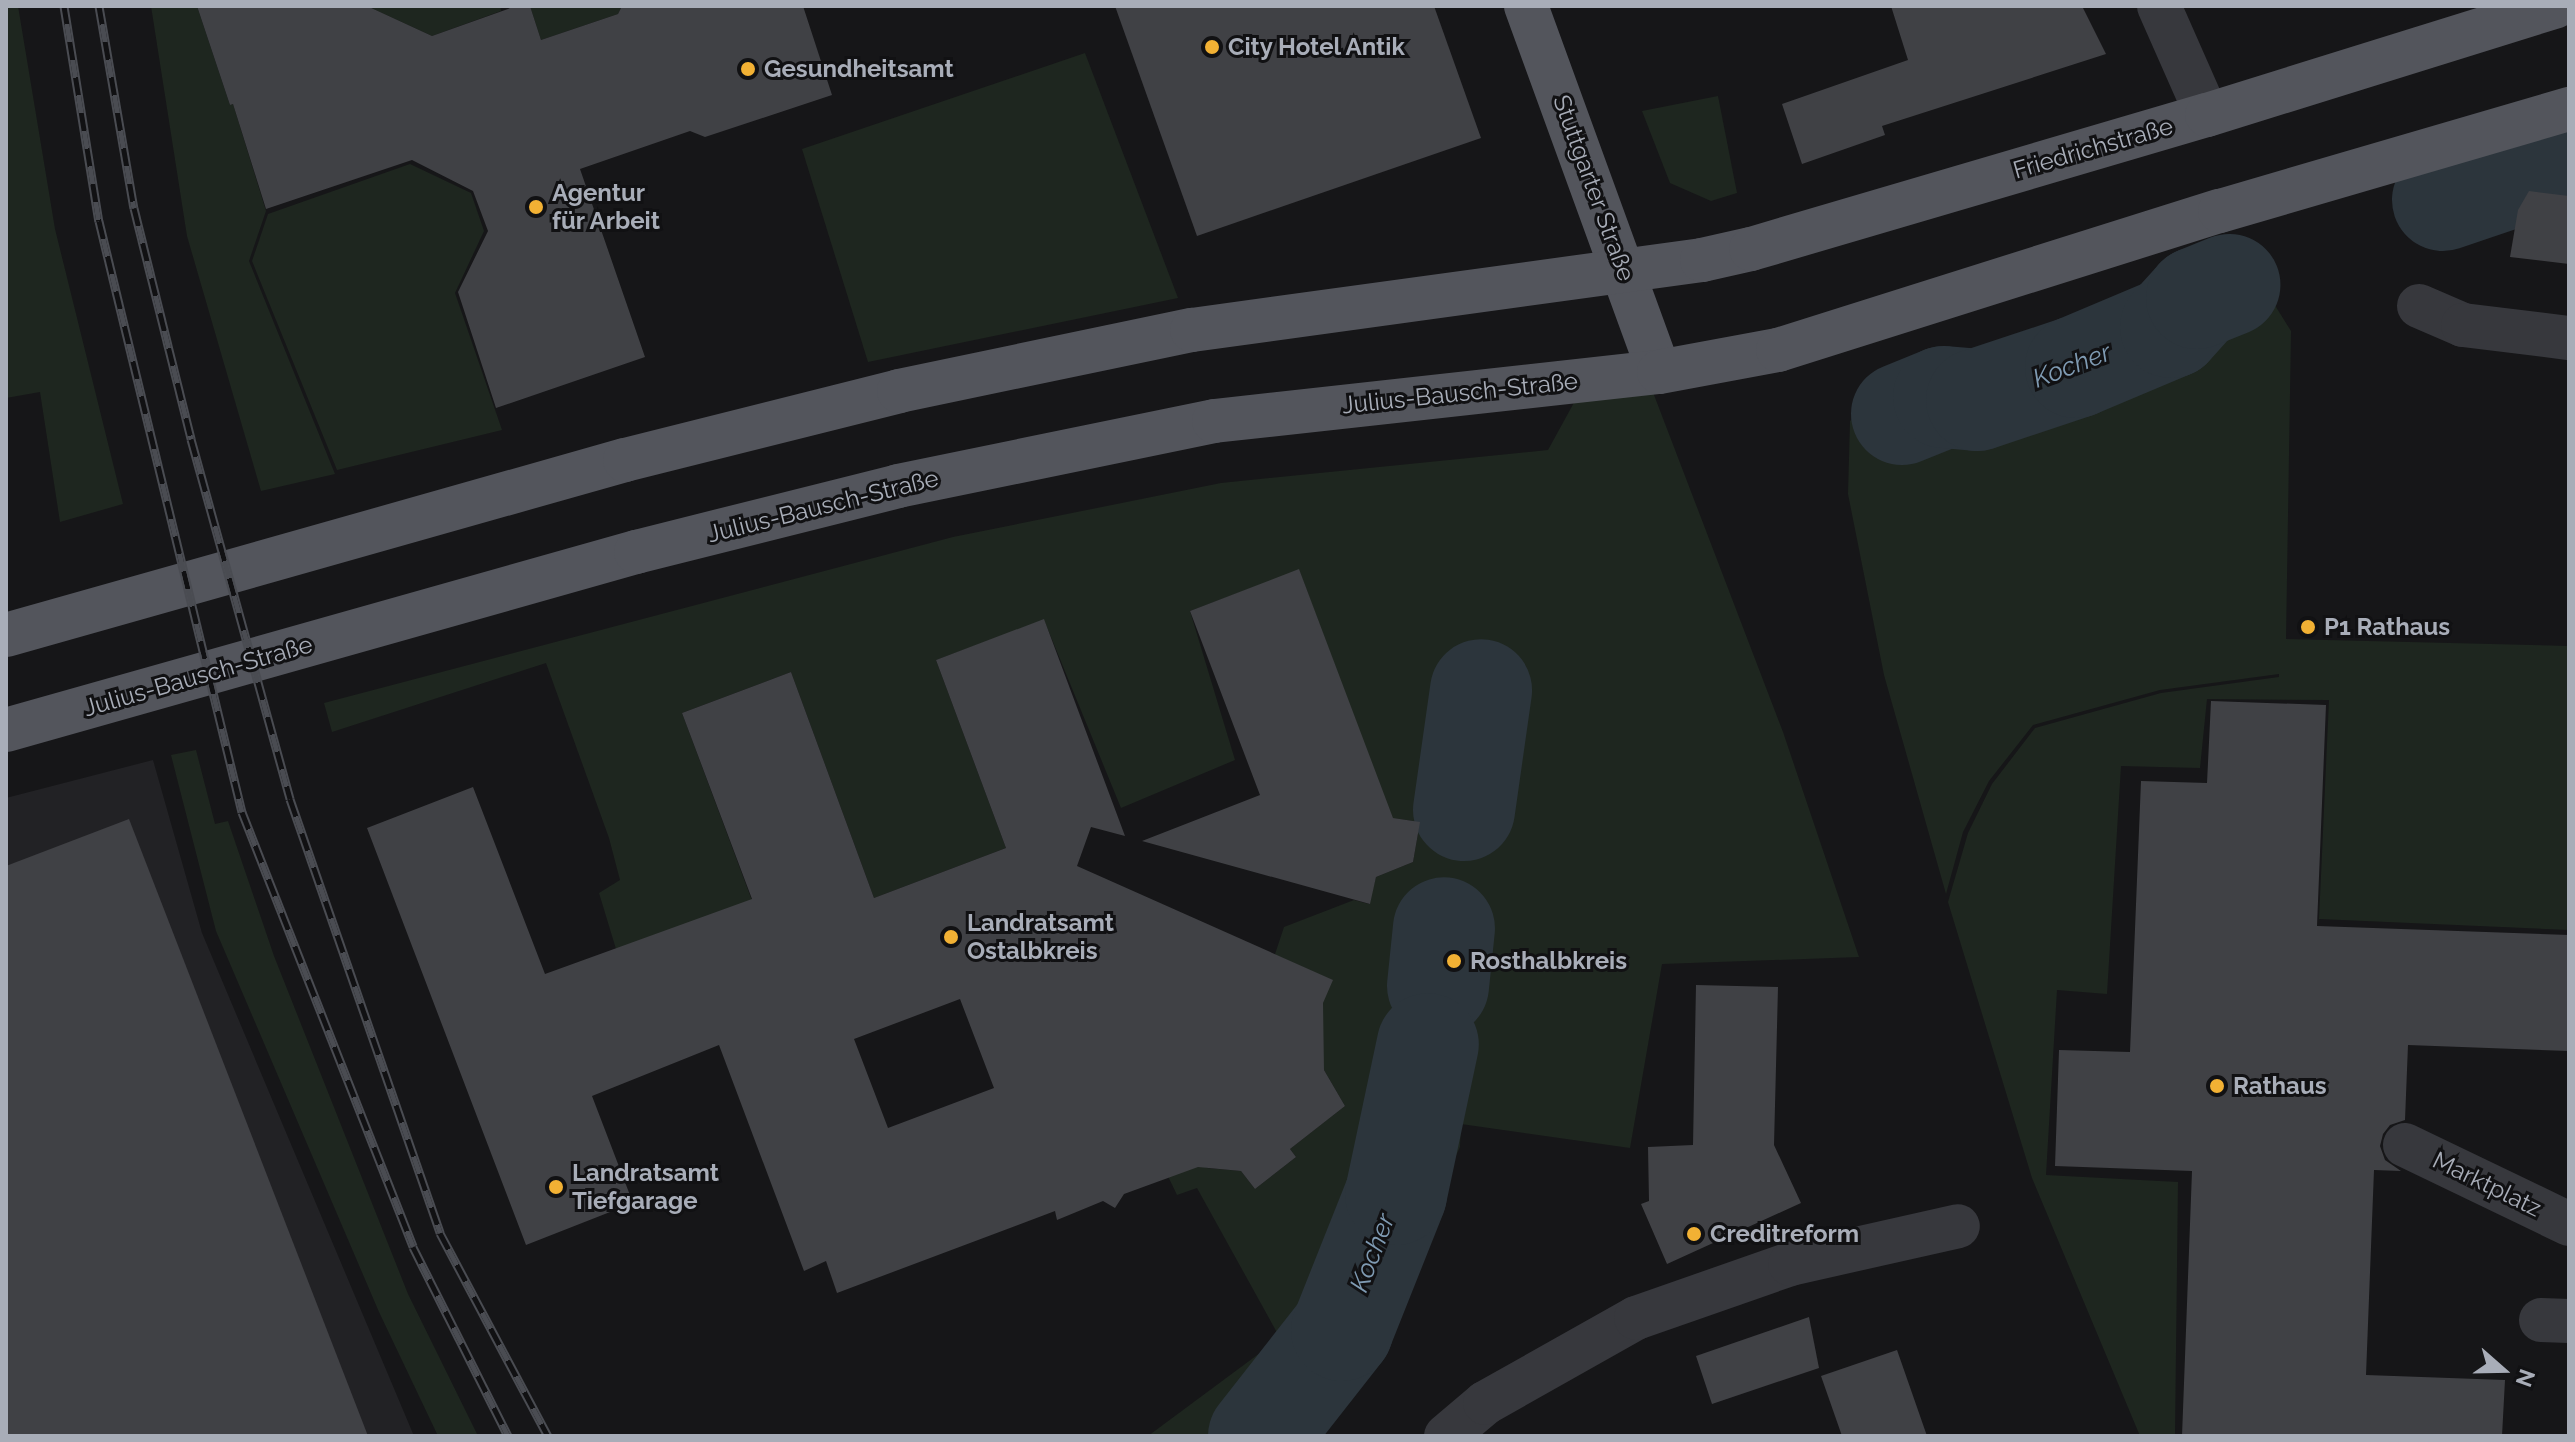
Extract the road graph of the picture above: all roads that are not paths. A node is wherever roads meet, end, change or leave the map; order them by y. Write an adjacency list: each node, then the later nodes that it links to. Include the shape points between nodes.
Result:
1 (1526, 6): 6 (main road, Stuttgarter Straße)
2 (2159, 6): 5 (street)
3 (2556, 6): 5 (main road, Friedrichstraße)
4 (2569, 109): 9 (main road, via 2220,211 1778,350)
5 (2207, 115): 6 (main road, Friedrichstraße, via 1751,249)
6 (1624, 269): 9 (main road, Stuttgarter Straße); 10 (main road, via 1192,330 899,391 625,460)
7 (2419, 306): 8 (street, via 2463,325)
8 (2569, 338)
9 (1659, 372): 11 (main road, Julius-Bausch-Straße, via 1214,421 898,486 636,552)
10 (6, 635)
11 (6, 730)
12 (2405, 1145): 13 (street, Marktplatz)
13 (2569, 1224)
14 (1958, 1226): 15 (street, via 1790,1264 1636,1318 1485,1403)
15 (1446, 1436)

